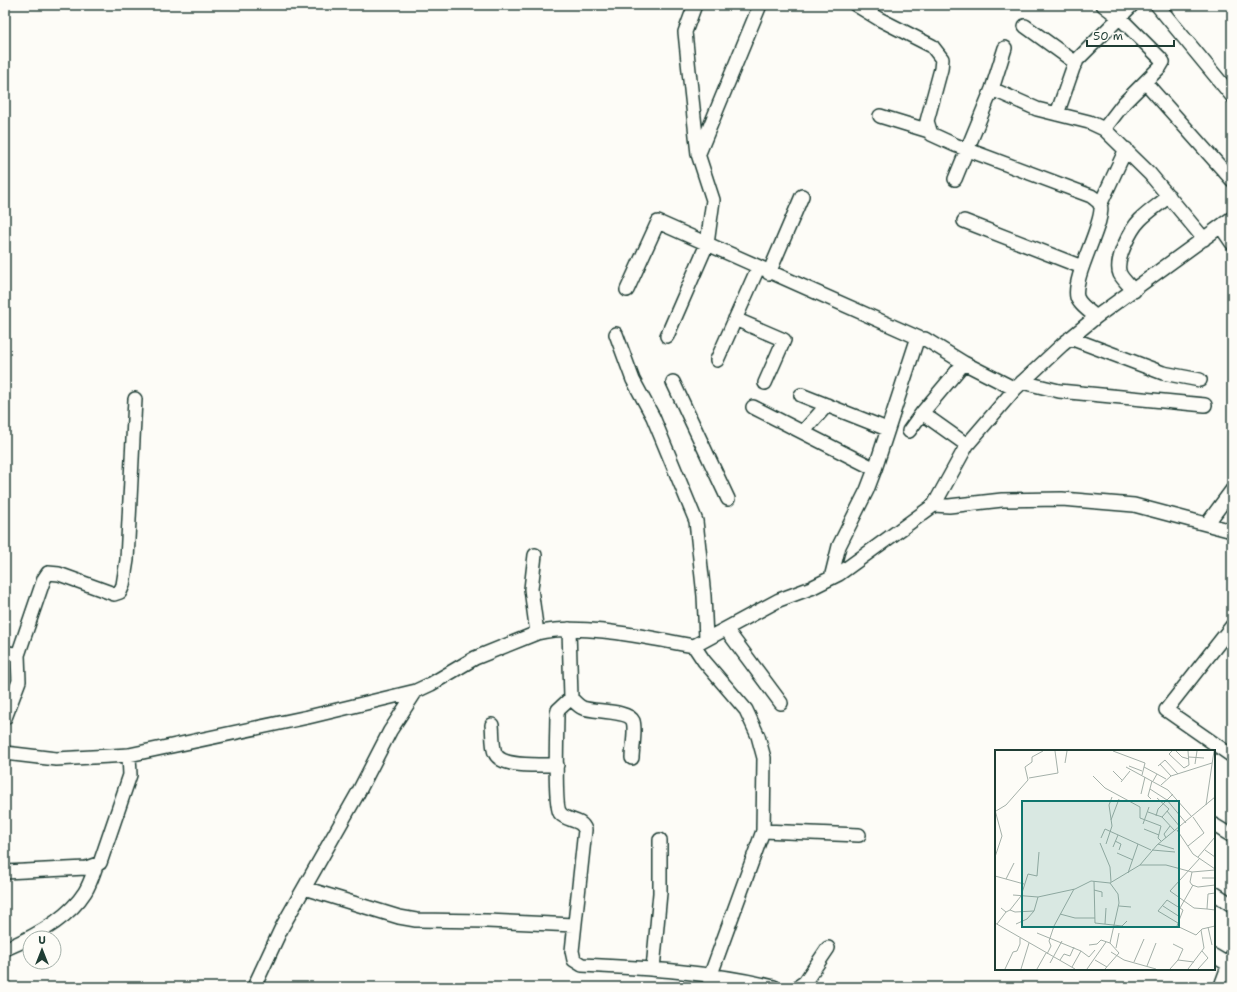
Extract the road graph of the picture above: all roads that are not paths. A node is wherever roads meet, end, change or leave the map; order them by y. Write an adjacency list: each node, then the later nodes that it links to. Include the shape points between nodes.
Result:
1 (695, 5): 20 (street, via 686,32)
2 (760, 5): 20 (street)
3 (856, 5): 17 (street, via 932,46 940,56 942,62 927,121)
4 (1103, 5): 7 (street)
5 (1132, 5): 7 (street)
6 (1157, 5): 13 (street)
7 (1120, 18): 10 (street); 11 (street, via 1162,60 1160,67)
8 (1025, 26): 10 (street)
9 (1005, 48): 12 (street)
10 (1076, 63): 14 (street)
11 (1145, 82): 16 (street, via 1124,103); 22 (street)
12 (992, 89): 14 (street, via 1037,109); 19 (street)
13 (1232, 96)
14 (1057, 114): 16 (street, via 1089,122)
15 (880, 116): 17 (street)
16 (1104, 129): 18 (street)
17 (929, 131): 19 (street, via 934,136)
18 (1126, 148): 24 (street); 25 (street)
19 (968, 150): 21 (street); 25 (street, via 1091,196)
20 (698, 154): 31 (street, via 713,200)
21 (956, 179)
22 (1232, 180)
23 (802, 196): 33 (street)
24 (1169, 196): 29 (street); 35 (street, via 1139,221 1120,259 1118,266 1121,276)
25 (1100, 204): 32 (street, via 1099,220)
26 (1232, 218): 28 (street)
27 (964, 221): 32 (street)
28 (1221, 227): 29 (street); 30 (street)
29 (1204, 239): 35 (street)
30 (1232, 243)
31 (708, 244): 33 (street); 34 (street, via 658,222); 39 (street)
32 (1082, 267): 36 (street, via 1077,297)
33 (763, 270): 37 (street); 40 (street)
34 (627, 290)
35 (1134, 291): 36 (street)
36 (1096, 317): 41 (street)
37 (735, 319): 42 (street); 46 (street, via 784,340)
38 (616, 334): 70 (street, via 633,380 653,417 696,521)
39 (667, 336)
40 (919, 338): 43 (street, via 945,350); 54 (street, via 915,342)
41 (1070, 338): 44 (street, via 1164,372); 47 (street)
42 (717, 360)
43 (964, 363): 47 (street); 53 (street)
44 (1200, 380)
45 (673, 382): 60 (street)
46 (765, 383)
47 (1019, 386): 51 (street); 57 (street)
48 (801, 395): 50 (street)
49 (135, 399): 73 (street, via 123,586 120,592 114,594 52,572 48,573)
50 (827, 405): 54 (street); 56 (street)
51 (1205, 405)
52 (753, 407): 56 (street)
53 (922, 413): 55 (street); 57 (street)
54 (887, 429): 58 (street)
55 (909, 431)
56 (803, 432): 58 (street)
57 (967, 445): 61 (street)
58 (875, 469): 65 (street, via 840,546)
59 (1232, 490): 62 (street)
60 (728, 499)
61 (934, 505): 62 (street, via 1062,499 1134,506); 65 (street)
62 (1207, 524): 63 (street)
63 (1232, 530)
64 (535, 555): 69 (street, via 532,588)
65 (831, 578): 68 (street, via 778,600)
66 (1232, 626): 81 (street, via 1166,710)
67 (569, 629): 69 (street); 71 (street); 75 (street)
68 (726, 629): 70 (street); 76 (street)
69 (537, 633): 74 (street, via 475,658)
70 (706, 638): 71 (street)
71 (694, 646): 85 (street, via 746,710 758,736 764,758)
72 (5, 652): 73 (street)
73 (18, 655): 77 (street, via 19,681)
74 (416, 691): 80 (street); 91 (street, via 390,731)
75 (571, 698): 82 (street, via 583,708 629,718 634,729); 83 (street, via 557,714)
76 (781, 703)
77 (5, 718)
78 (492, 724): 83 (street, via 495,752 499,759 516,764)
79 (5, 753): 80 (street, via 56,759)
80 (129, 755): 89 (street, via 128,779 102,859)
81 (1232, 756)
82 (632, 758)
83 (557, 765): 94 (street, via 558,808 565,816 580,822 585,830)
84 (1215, 826): 87 (street)
85 (763, 831): 86 (street); 100 (street)
86 (859, 835)
87 (1232, 836)
88 (660, 840): 99 (street, via 660,893)
89 (96, 866): 90 (street); 96 (street, via 85,892 73,907 41,932)
90 (5, 872)
91 (304, 888): 94 (street, via 399,918); 101 (street, via 282,927)
92 (1215, 894): 93 (street)
93 (1232, 905)
94 (574, 925): 99 (street, via 572,957 577,963)
95 (828, 948): 103 (street, via 805,982)
96 (5, 949)
97 (1215, 956): 98 (street)
98 (1230, 960): 104 (street, via 1222,982)
99 (653, 969): 100 (street)
100 (710, 981): 102 (street, via 734,977)
101 (254, 987)
102 (774, 987)
103 (798, 987)
104 (1230, 987)

